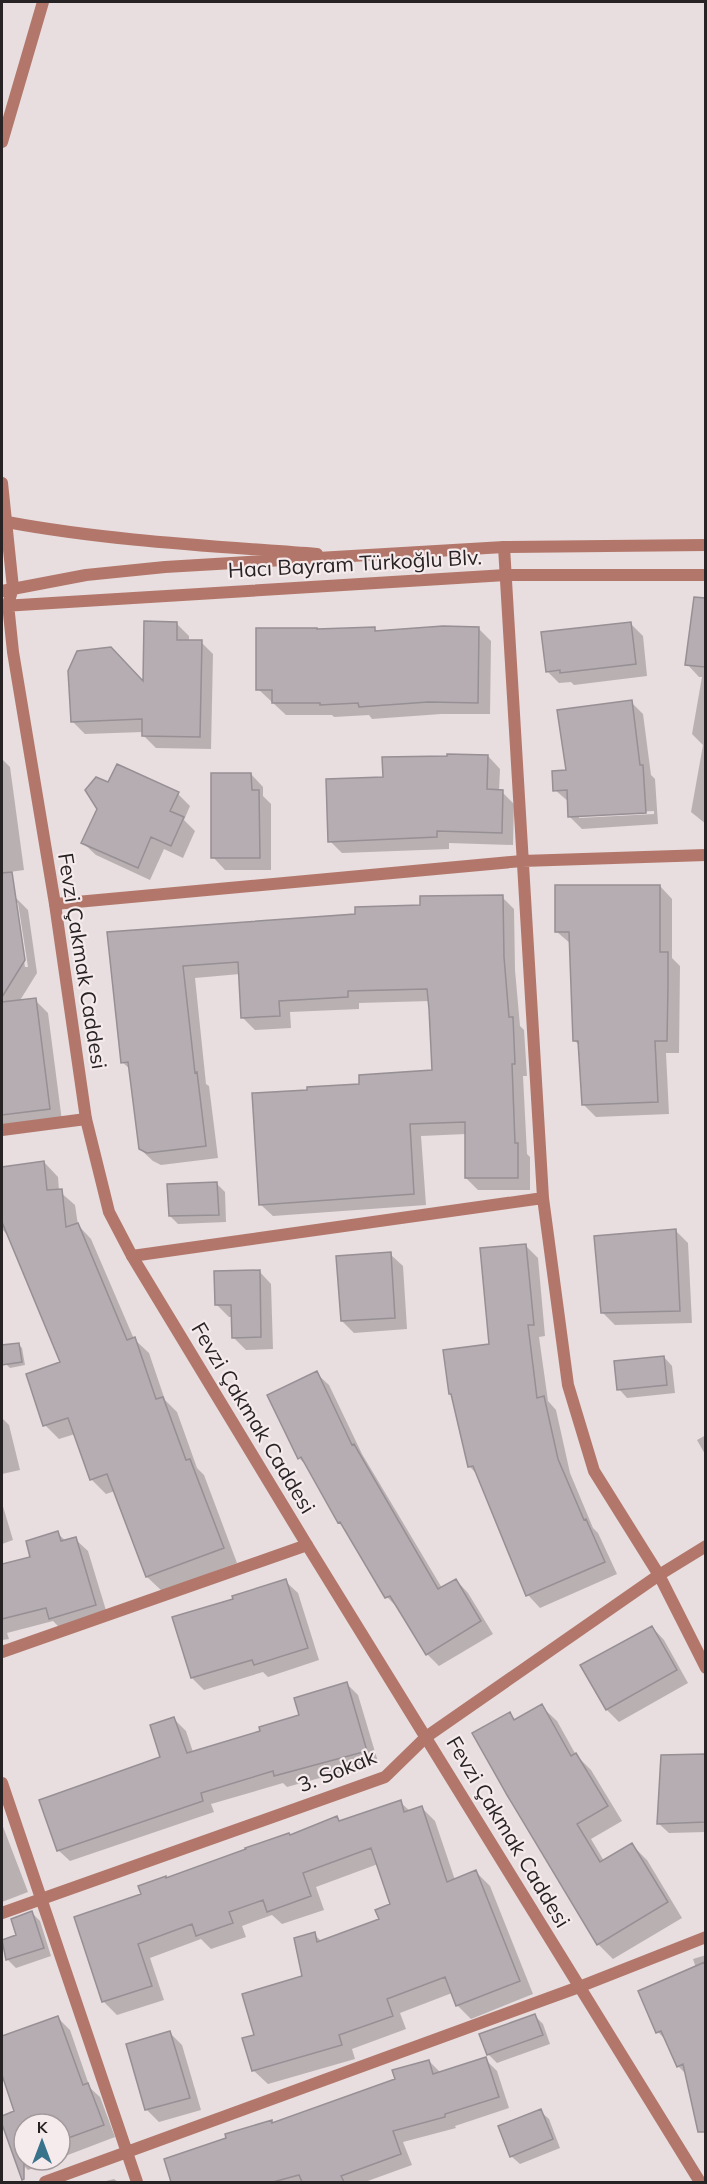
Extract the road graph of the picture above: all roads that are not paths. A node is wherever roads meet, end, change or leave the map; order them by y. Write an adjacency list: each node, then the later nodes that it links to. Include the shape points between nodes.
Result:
1 (43, 2): 2 (street)
2 (2, 142)
3 (2, 483): 4 (street)
4 (7, 522): 7 (street, via 47,530); 10 (street)
5 (705, 545): 6 (street, Hacı Bayram Türkoğlu Blv.)
6 (504, 547): 7 (street, Hacı Bayram Türkoğlu Blv.); 8 (street)
7 (342, 556): 10 (street, Hacı Bayram Türkoğlu Blv., via 86,575)
8 (506, 575): 9 (street, Hacı Bayram Türkoğlu Blv.); 11 (street, Hacı Bayram Türkoğlu Blv.); 13 (street)
9 (705, 575)
10 (8, 590): 11 (street, Fevzi Çakmak Caddesi)
11 (5, 605): 14 (street, Fevzi Çakmak Caddesi)
12 (705, 855): 13 (street)
13 (522, 861): 14 (street); 17 (street)
14 (54, 904): 15 (street, Fevzi Çakmak Caddesi)
15 (86, 1119): 16 (street); 18 (street, Fevzi Çakmak Caddesi, via 109,1212)
16 (2, 1130)
17 (543, 1198): 18 (street); 21 (street, via 568,1385 594,1471)
18 (132, 1256): 19 (street, Fevzi Çakmak Caddesi)
19 (308, 1545): 22 (street); 24 (street, Fevzi Çakmak Caddesi)
20 (705, 1546): 21 (street, 3. Sokak)
21 (659, 1575): 23 (street); 24 (street, 3. Sokak)
22 (2, 1652)
23 (705, 1668)
24 (426, 1737): 26 (street, 3. Sokak, via 385,1777); 29 (street, Fevzi Çakmak Caddesi)
25 (2, 1783): 26 (street)
26 (41, 1899): 27 (street, 3. Sokak); 30 (street)
27 (2, 1913)
28 (705, 1937): 29 (street)
29 (579, 1987): 30 (street); 33 (street, Fevzi Çakmak Caddesi)
30 (127, 2154): 31 (street); 32 (street)
31 (45, 2182)
32 (137, 2182)
33 (700, 2182)

